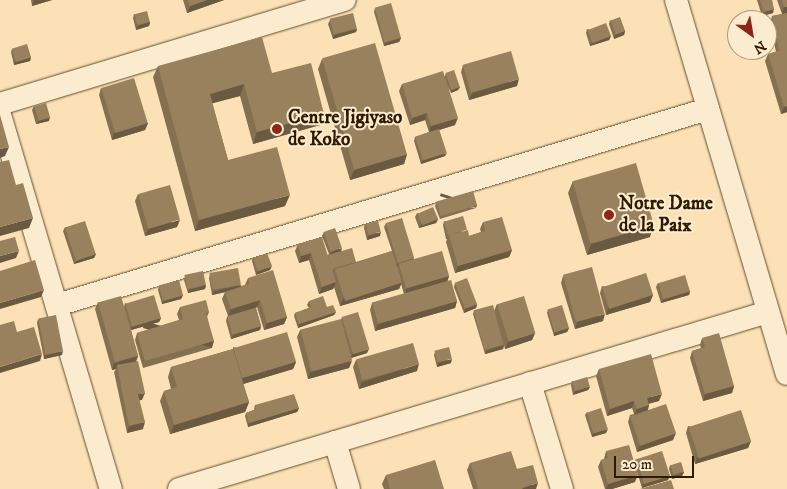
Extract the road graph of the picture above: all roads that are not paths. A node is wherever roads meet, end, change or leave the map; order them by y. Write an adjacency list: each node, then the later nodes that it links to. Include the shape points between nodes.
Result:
1 (346, 0): 3 (street)
2 (676, 0): 4 (street)
3 (0, 104)
4 (708, 109): 6 (street); 7 (street)
5 (0, 115): 6 (street)
6 (56, 305): 11 (street)
7 (768, 312): 8 (street); 9 (street)
8 (787, 374)
9 (530, 383): 10 (street); 14 (street)
10 (335, 442): 12 (street); 13 (street)
11 (111, 489)
12 (179, 489)
13 (349, 489)
14 (562, 489)

